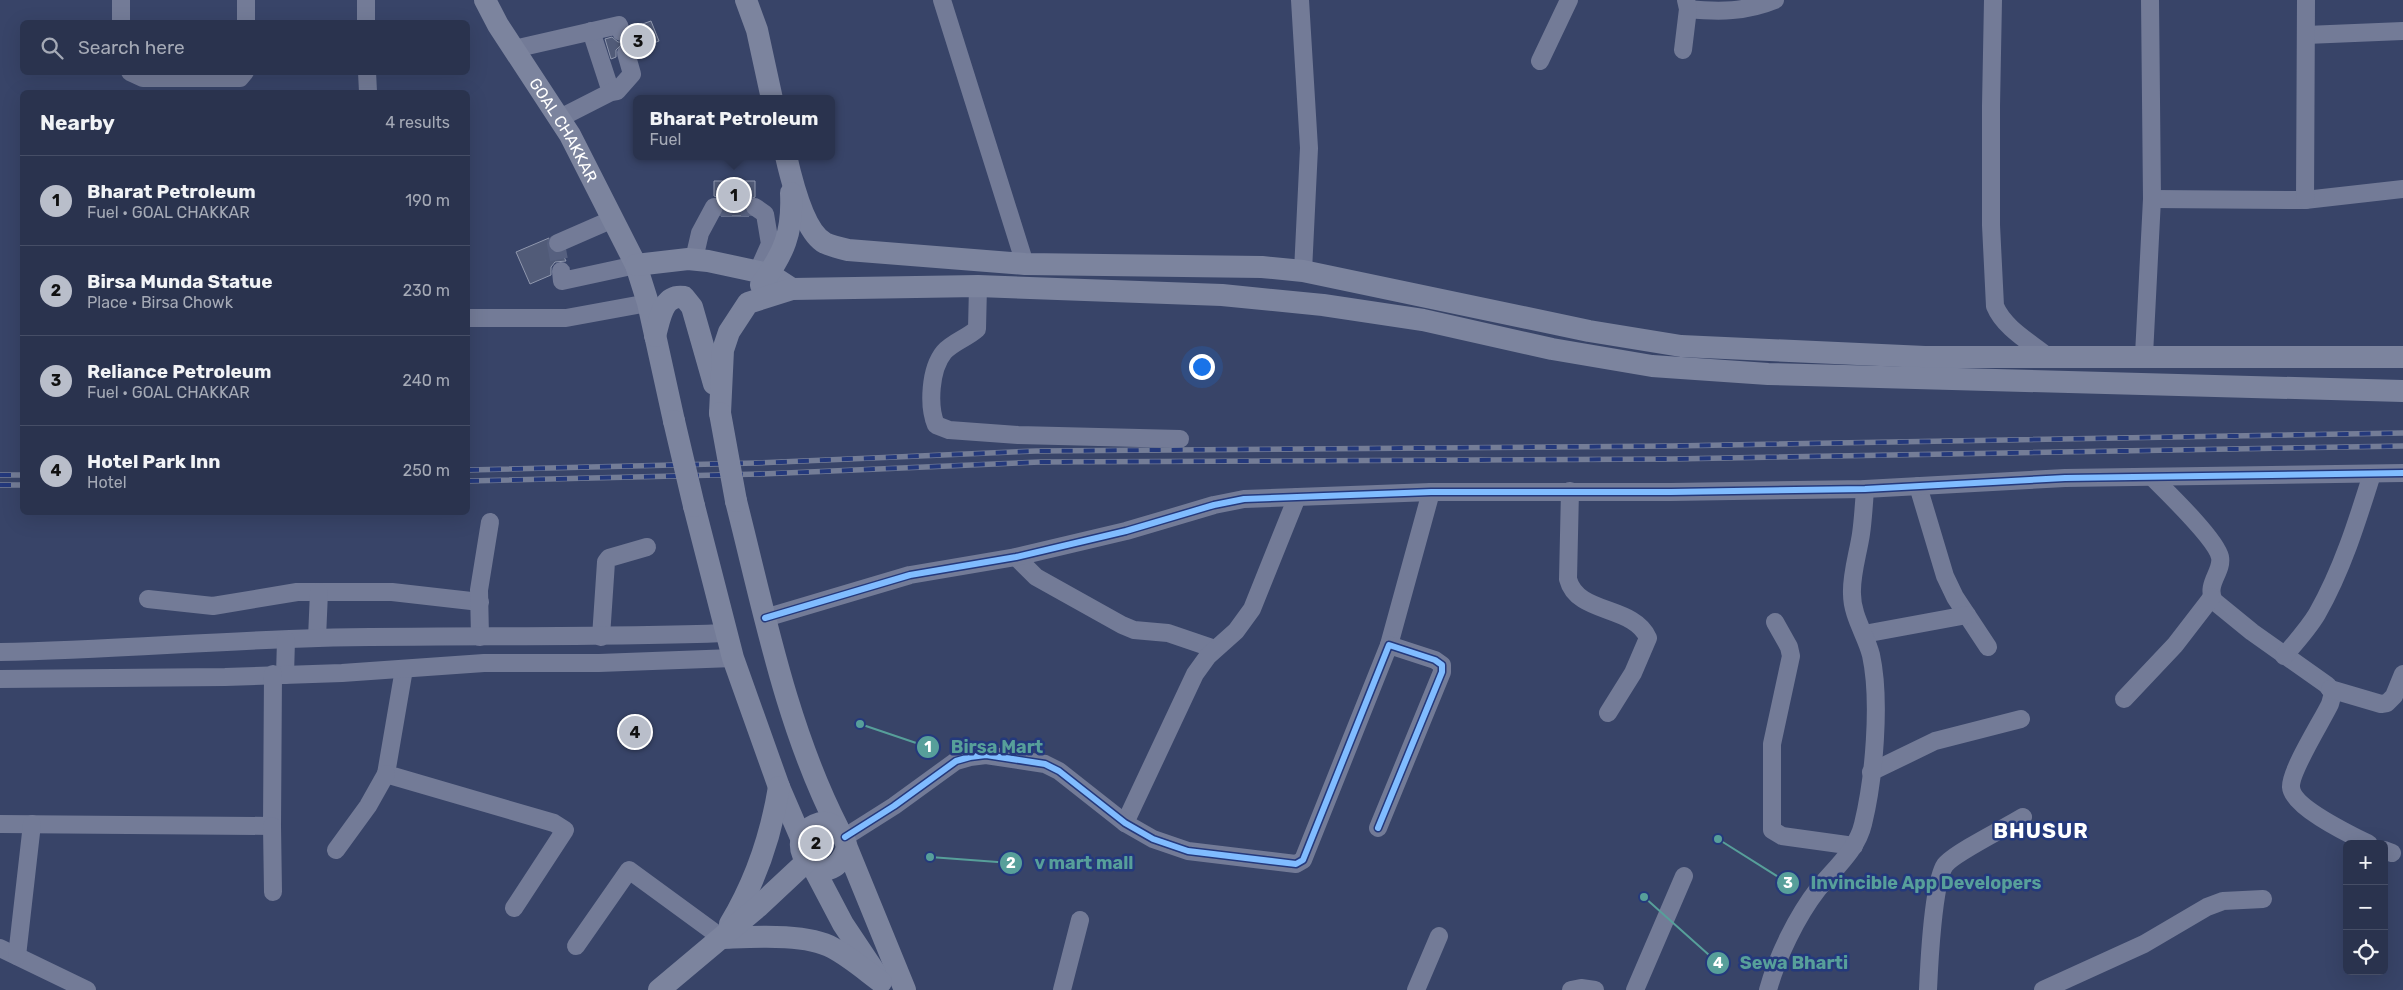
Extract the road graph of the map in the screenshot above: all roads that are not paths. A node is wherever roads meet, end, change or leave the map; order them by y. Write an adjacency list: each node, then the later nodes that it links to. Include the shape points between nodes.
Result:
1 (121, 0): 15 (street)
2 (246, 0): 16 (street)
3 (366, 0): 17 (street)
4 (485, 0): 18 (main road, GOAL CHAKKAR)
5 (503, 0): 18 (main road)
6 (746, 0): 32 (main road, via 757,30)
7 (944, 0): 43 (street)
8 (1300, 0): 46 (street, via 1309,148)
9 (1569, 0): 26 (street)
10 (1774, 0): 14 (street, via 1728,12)
11 (1993, 0): 54 (street, via 1991,126 1995,306 2006,324)
12 (2150, 0): 36 (street)
13 (2306, 0): 22 (street)
14 (1687, 5): 24 (street)
15 (121, 20)
16 (246, 20)
17 (366, 20)
18 (498, 25): 23 (main road, GOAL CHAKKAR)
19 (590, 31): 21 (street, via 619,25); 23 (street); 31 (street)
20 (2403, 31): 22 (street)
21 (621, 32)
22 (2306, 36): 37 (street)
23 (514, 49): 33 (main road, GOAL CHAKKAR)
24 (1683, 50)
25 (626, 53): 31 (street, via 632,74 617,91)
26 (1540, 60)
27 (136, 75): 28 (street, via 143,78 240,78)
28 (242, 75)
29 (367, 75): 30 (street)
30 (368, 90)
31 (611, 92): 33 (street)
32 (771, 95)
33 (560, 118): 40 (main road, GOAL CHAKKAR)
34 (788, 167): 43 (main road, via 812,231 824,243 848,250); 47 (main road, via 792,223 787,241)
35 (2403, 189): 37 (street)
36 (2152, 199): 37 (street); 55 (street)
37 (2305, 200)
38 (714, 207): 42 (street, via 700,233)
39 (755, 207): 47 (street, via 765,214 770,244)
40 (613, 219): 41 (street); 44 (main road, GOAL CHAKKAR)
41 (558, 243)
42 (694, 259): 44 (main road); 47 (main road)
43 (1025, 264): 46 (main road, via 1262,267)
44 (636, 265): 45 (street, via 562,280); 50 (main road, GOAL CHAKKAR)
45 (561, 271)
46 (1303, 271): 54 (main road, via 1589,331 1681,346 1925,357)
47 (764, 273): 49 (main road); 51 (main road)
48 (978, 286): 49 (main road); 58 (main road, via 1222,295 1322,305 1423,320 1552,350 1652,366 1768,374); 61 (street, via 977,329 944,352 932,384 931,406 936,425 949,430 1018,435)
49 (792, 289): 51 (main road)
50 (648, 303): 52 (street, via 566,318); 53 (main road, GOAL CHAKKAR)
51 (748, 303): 60 (main road, via 729,332 723,350)
52 (470, 318)
53 (655, 336): 60 (main road, via 667,301 672,297 684,297 692,307 704,342); 80 (main road, GOAL CHAKKAR, bridge)
54 (2047, 356): 55 (main road)
55 (2144, 356): 56 (main road)
56 (2170, 356): 57 (main road); 58 (main road)
57 (2403, 356)
58 (2169, 385): 59 (main road)
59 (2403, 390)
60 (720, 414): 78 (main road, bridge, via 736,501)
61 (1180, 439)
62 (2403, 473): 63 (street)
63 (2372, 474): 64 (street); 90 (street, via 2346,554 2332,584 2312,621)
64 (2152, 477): 65 (street); 74 (street, via 2218,552 2220,561 2211,587)
65 (1918, 486): 66 (street); 77 (street, via 1945,576)
66 (1865, 489): 67 (street); 81 (street, via 1852,592 1852,602)
67 (1570, 491): 68 (street); 98 (street, via 1570,587 1590,603 1634,621 1648,638 1633,673)
68 (1430, 492): 69 (street); 86 (street)
69 (1297, 497): 72 (street, via 1244,499 1214,505 1126,531); 88 (street, via 1252,609 1236,631)
70 (490, 522): 76 (street)
71 (647, 547): 83 (street, via 606,562)
72 (1016, 557): 78 (street, via 910,575); 88 (street, via 1036,576 1122,625 1134,630 1168,633)
73 (319, 592): 75 (street, via 282,594 213,606); 76 (street, via 407,593); 84 (street)
74 (2212, 597): 90 (street, via 2224,611); 97 (street, via 2170,650)
75 (148, 599)
76 (480, 602): 82 (street)
77 (1967, 615): 81 (street); 87 (street)
78 (765, 618): 110 (main road, via 776,662 817,786)
79 (1775, 622): 112 (street, via 1791,656 1772,744 1772,830 1782,836)
80 (727, 633): 83 (street); 91 (main road, GOAL CHAKKAR)
81 (1864, 634): 100 (street, via 1871,656 1875,712)
82 (480, 637): 83 (street); 84 (street)
83 (601, 637)
84 (317, 638): 85 (street)
85 (286, 640): 89 (street); 93 (street)
86 (1389, 644): 104 (street, via 1303,860 1286,865 1188,851 1153,840); 108 (street, via 1435,660 1442,665 1442,672)
87 (1988, 647)
88 (1215, 649): 104 (street, via 1195,674)
89 (0, 652)
90 (2284, 656): 96 (street)
91 (733, 658): 92 (street, via 484,663); 102 (main road, GOAL CHAKKAR)
92 (404, 669): 93 (street); 101 (street)
93 (279, 674): 95 (street); 107 (street)
94 (2403, 674): 96 (street, via 2394,696 2387,703)
95 (0, 679)
96 (2330, 689): 111 (street, via 2333,693 2330,704 2294,774 2290,789 2318,815)
97 (2124, 699)
98 (1608, 713)
99 (2021, 719): 100 (street, via 1935,741)
100 (1871, 772): 112 (street, via 1863,824)
101 (386, 774): 113 (street, via 368,806); 118 (street, via 554,823 565,830)
102 (779, 787): 109 (main road, GOAL CHAKKAR); 121 (main road, via 774,818 755,877)
103 (2023, 817): 135 (street, via 1944,866 1936,902)
104 (1125, 823): 110 (street, via 1059,771 1045,764 986,755 956,761)
105 (0, 824): 106 (street)
106 (32, 824): 107 (street); 124 (street)
107 (272, 826): 116 (street)
108 (1378, 828)
109 (802, 838): 110 (main road, via 808,829 828,823); 114 (main road, via 800,850)
110 (843, 838): 114 (main road, via 843,859 834,868 824,870); 128 (main road)
111 (2362, 840)
112 (1854, 846): 134 (street, via 1804,911 1775,967)
113 (336, 850)
114 (810, 865): 121 (main road); 125 (main road)
115 (1684, 876): 133 (street)
116 (273, 892)
117 (2262, 899): 136 (street, via 2223,902 2207,907 2144,944)
118 (514, 908)
119 (1080, 920): 129 (street)
120 (1439, 936): 130 (street)
121 (722, 938): 122 (street, via 630,870); 125 (main road, via 804,940 832,947); 127 (main road)
122 (576, 946)
123 (0, 948): 124 (street)
124 (17, 956): 126 (street)
125 (883, 986)
126 (87, 990)
127 (659, 990)
128 (905, 990)
129 (1062, 990)
130 (1416, 990)
131 (1571, 990): 132 (street)
132 (1595, 990)
133 (1635, 990)
134 (1768, 990)
135 (1928, 990)
136 (2043, 990)

